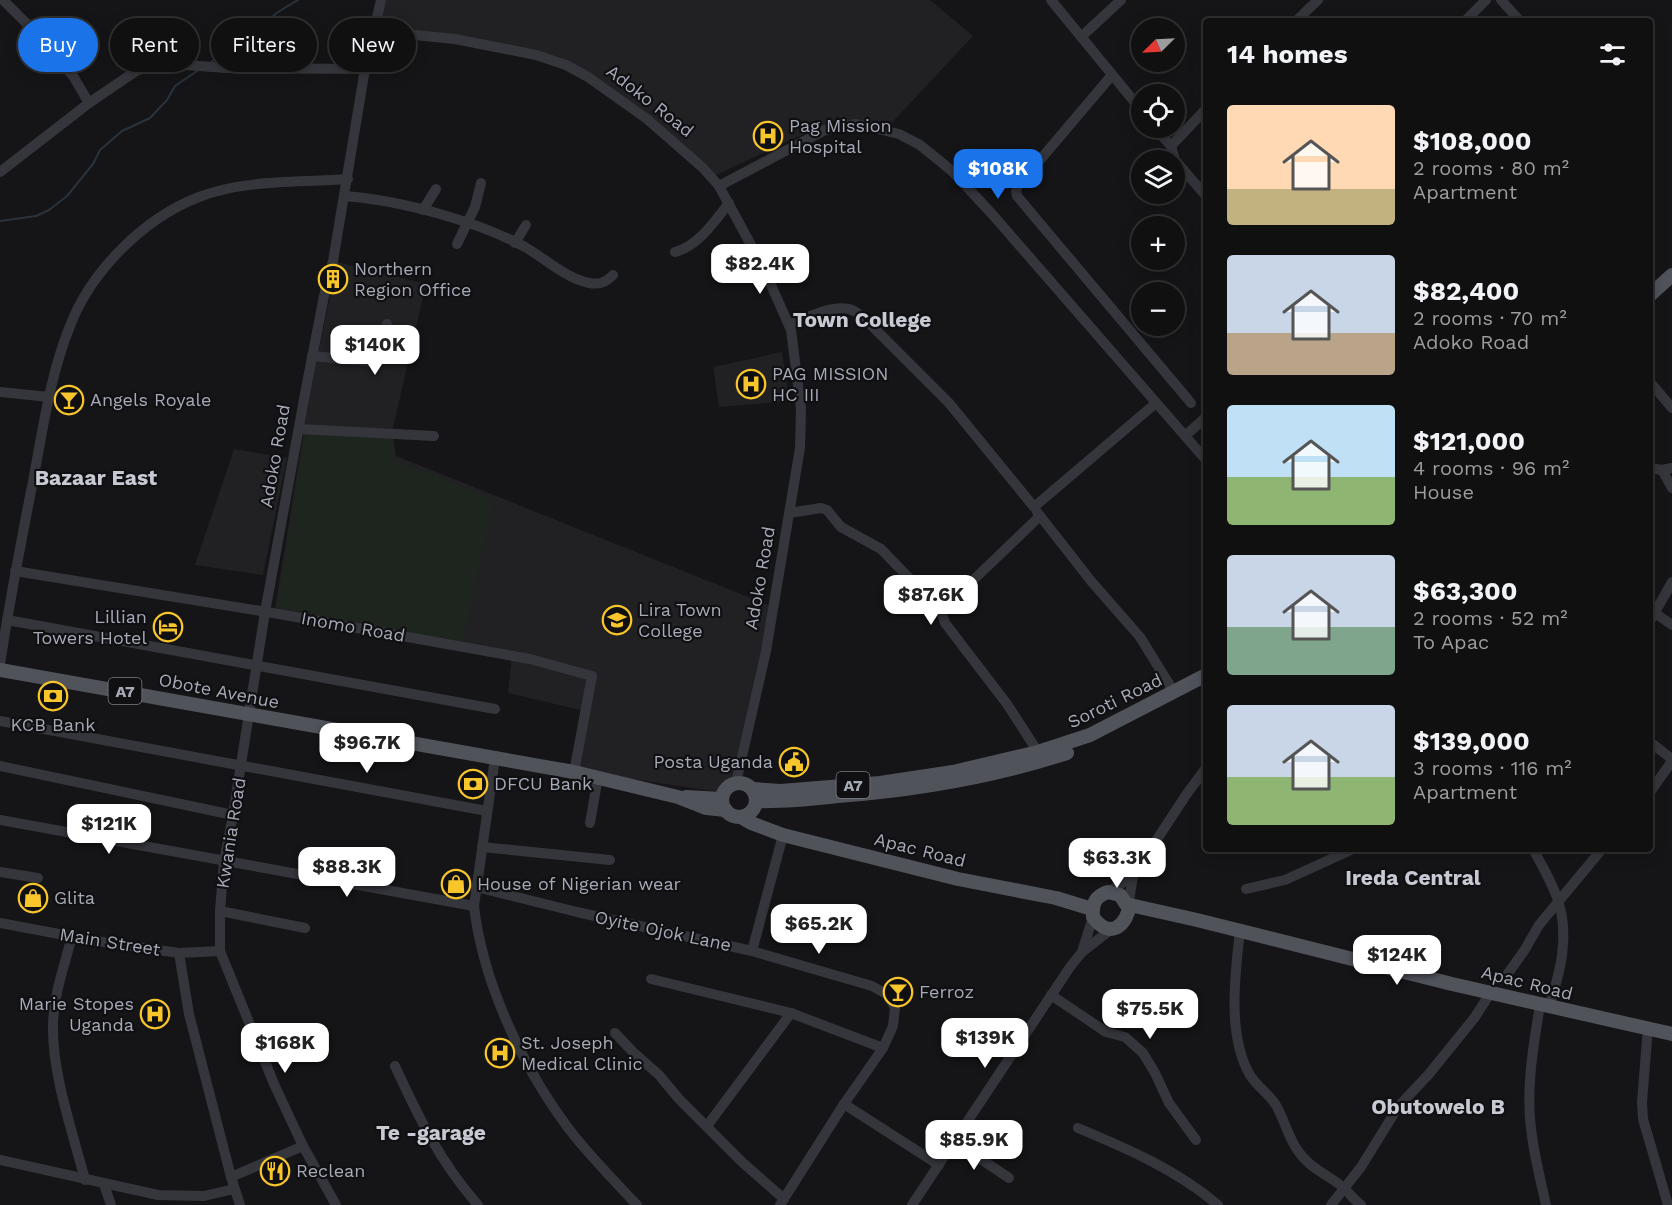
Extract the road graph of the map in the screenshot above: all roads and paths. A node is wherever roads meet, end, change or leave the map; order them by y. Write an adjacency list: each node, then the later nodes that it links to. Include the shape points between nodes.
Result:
1 (3, 0): 18 (street, via 47,44 73,76)
2 (381, 0): 8 (street)
3 (1051, 0): 13 (street)
4 (1121, 0): 13 (street)
5 (1318, 0): 9 (street)
6 (1486, 0): 10 (street)
7 (1501, 0): 11 (street)
8 (377, 18)
9 (1299, 18)
10 (1468, 18)
11 (1517, 18)
12 (416, 35): 25 (street, Adoko Road, via 536,55 566,65 647,119)
13 (1081, 37): 16 (street)
14 (329, 69): 18 (street, via 160,63 136,71)
15 (365, 72): 23 (street, Adoko Road)
16 (1112, 75): 17 (street); 46 (street, via 1018,186 1017,196)
17 (1131, 98)
18 (88, 103): 22 (street)
19 (1203, 112): 21 (street)
20 (1164, 138): 21 (street)
21 (1171, 146): 27 (street, via 1175,160)
22 (0, 172)
23 (348, 179): 28 (street, Adoko Road); 44 (street, via 236,187 197,198 152,223 113,259 80,305 69,326)
24 (481, 183): 31 (street)
25 (719, 186): 29 (street, Adoko Road); 45 (street, via 825,130 856,124 899,134 920,145 952,171)
26 (436, 189): 30 (street)
27 (1203, 193)
28 (345, 196): 30 (street); 41 (street, Adoko Road)
29 (729, 202): 35 (street, via 690,247); 40 (street, Adoko Road)
30 (423, 210): 31 (street)
31 (467, 224): 33 (street); 34 (street)
32 (526, 225): 33 (street)
33 (515, 243): 36 (street, via 576,279 598,284)
34 (457, 244)
35 (675, 252)
36 (614, 275)
37 (1672, 275): 38 (main road)
38 (1653, 292)
39 (387, 324): 41 (street, via 384,355 376,362)
40 (789, 325): 55 (street, via 818,313 853,310 949,403); 56 (street, Adoko Road, via 801,409 800,448)
41 (312, 356): 49 (street, Adoko Road)
42 (1653, 386): 47 (street)
43 (0, 392): 44 (street)
44 (49, 397): 57 (street)
45 (1156, 403): 51 (street); 55 (street)
46 (1191, 404)
47 (1672, 408)
48 (1203, 420): 51 (street)
49 (298, 429): 50 (street); 60 (street, Adoko Road)
50 (434, 436)
51 (1185, 436): 52 (street)
52 (1203, 457)
53 (1667, 469): 54 (street)
54 (1672, 488)
55 (1037, 511): 59 (street); 69 (street, via 1140,637)
56 (789, 513): 59 (street, via 827,510 841,527 881,549); 82 (street, Adoko Road, via 766,651)
57 (15, 571): 60 (street, Inomo Road); 62 (street)
58 (1672, 582): 61 (street)
59 (941, 611): 74 (street, via 945,623 1007,704)
60 (265, 612): 65 (street, Adoko Road); 79 (street, Inomo Road, via 530,659 592,676)
61 (1653, 617): 63 (street)
62 (7, 620): 64 (street); 65 (street)
63 (1672, 625)
64 (0, 665)
65 (257, 665): 70 (street); 71 (street, Adoko Road)
66 (0, 670): 71 (main road, Obote Avenue / A7)
67 (1203, 677): 69 (main road, Soroti Road / A7)
68 (1203, 686): 74 (main road, Soroti Road / A7, via 1093,743)
69 (1174, 692): 74 (main road, Soroti Road / A7)
70 (495, 709)
71 (249, 716): 75 (main road, Obote Avenue / A7); 77 (street, Kwania Road)
72 (0, 721): 77 (street)
73 (1653, 744): 76 (street)
74 (1039, 757): 84 (main road, A7, via 954,777)
75 (495, 758): 79 (main road, Obote Avenue / A7); 86 (street)
76 (1672, 760): 83 (street)
77 (241, 765): 86 (street); 87 (street, Kwania Road)
78 (0, 766): 87 (street)
79 (574, 772): 81 (main road, Obote Avenue / A7)
80 (1203, 772): 99 (street)
81 (598, 777): 85 (main road, Obote Avenue / A7); 90 (street)
82 (736, 783): 84 (main road, A7, via 742,783); 85 (main road, via 726,789)
83 (1653, 788)
84 (754, 795): 88 (main road, via 752,811)
85 (724, 805): 88 (main road, A7, via 730,814)
86 (487, 811): 92 (street)
87 (233, 815): 97 (street, Kwania Road)
88 (741, 817): 91 (main road, Apac Road)
89 (0, 820): 97 (street)
90 (590, 823)
91 (783, 835): 108 (main road, Apac Road, via 958,879 1056,898); 115 (street)
92 (483, 847): 96 (street); 101 (street)
93 (1346, 852): 102 (street, via 1284,880)
94 (1534, 852): 104 (street)
95 (1599, 852): 104 (street)
96 (610, 860)
97 (224, 862): 105 (street); 107 (street, Kwania Road)
98 (0, 872): 100 (street)
99 (1133, 876): 103 (street); 106 (street)
100 (38, 878)
101 (476, 887): 105 (street); 115 (street, Oyite Ojok Lane)
102 (1245, 889)
103 (1108, 892): 106 (main road, via 1120,895); 108 (main road, via 1097,898)
104 (1558, 901): 119 (street); 122 (street, via 1564,949 1559,977)
105 (474, 906): 148 (street, via 486,963 507,1019 544,1093 576,1139)
106 (1129, 906): 111 (main road, via 1124,923); 112 (main road, Apac Road)
107 (220, 911): 110 (street); 114 (street, Kwania Road)
108 (1092, 913): 111 (main road, via 1101,926); 116 (street)
109 (0, 923): 113 (street, Main Street)
110 (305, 928)
111 (1113, 928): 116 (street)
112 (1240, 931): 120 (main road, Apac Road); 142 (street, via 1235,994 1246,1068 1275,1103 1300,1155)
113 (72, 936): 117 (street, Main Street); 139 (street, via 56,1002 53,1044)
114 (220, 951): 117 (street, Main Street); 134 (street)
115 (752, 951): 127 (street, Oyite Ojok Lane, via 872,986 888,995 895,1008 893,1026)
116 (1082, 952): 121 (street)
117 (178, 953): 137 (street, via 189,1014)
118 (651, 979): 123 (street)
119 (1504, 979)
120 (1491, 992): 122 (main road, Apac Road); 142 (street, via 1429,1074 1398,1107)
121 (1051, 995): 132 (street); 133 (street, via 1106,1032 1125,1037 1143,1053 1169,1103)
122 (1544, 1006): 124 (main road, Apac Road); 153 (street, via 1530,1068 1530,1110)
123 (792, 1013): 127 (street); 130 (street)
124 (1648, 1027): 126 (main road, Apac Road); 154 (street, via 1643,1119)
125 (615, 1033): 130 (street)
126 (1672, 1034)
127 (883, 1048): 129 (street, Oyite Ojok Lane)
128 (395, 1066): 147 (street, via 448,1169)
129 (844, 1104): 136 (street); 143 (street, Oyite Ojok Lane)
130 (707, 1126): 143 (street)
131 (1078, 1128): 150 (street, via 1180,1177)
132 (954, 1140): 136 (street); 138 (street)
133 (1196, 1140)
134 (303, 1146): 137 (street); 146 (street)
135 (0, 1160): 139 (street)
136 (939, 1165): 149 (street)
137 (231, 1177): 141 (street)
138 (1009, 1178)
139 (85, 1180): 140 (street)
140 (104, 1184): 141 (street, via 179,1197); 144 (street)
141 (234, 1189): 145 (street)
142 (1345, 1189): 151 (street); 152 (street)
143 (782, 1202)
144 (111, 1205)
145 (240, 1205)
146 (336, 1205)
147 (478, 1205)
148 (638, 1205)
149 (912, 1205)
150 (1218, 1205)
151 (1331, 1205)
152 (1361, 1205)
153 (1546, 1205)
154 (1668, 1205)

